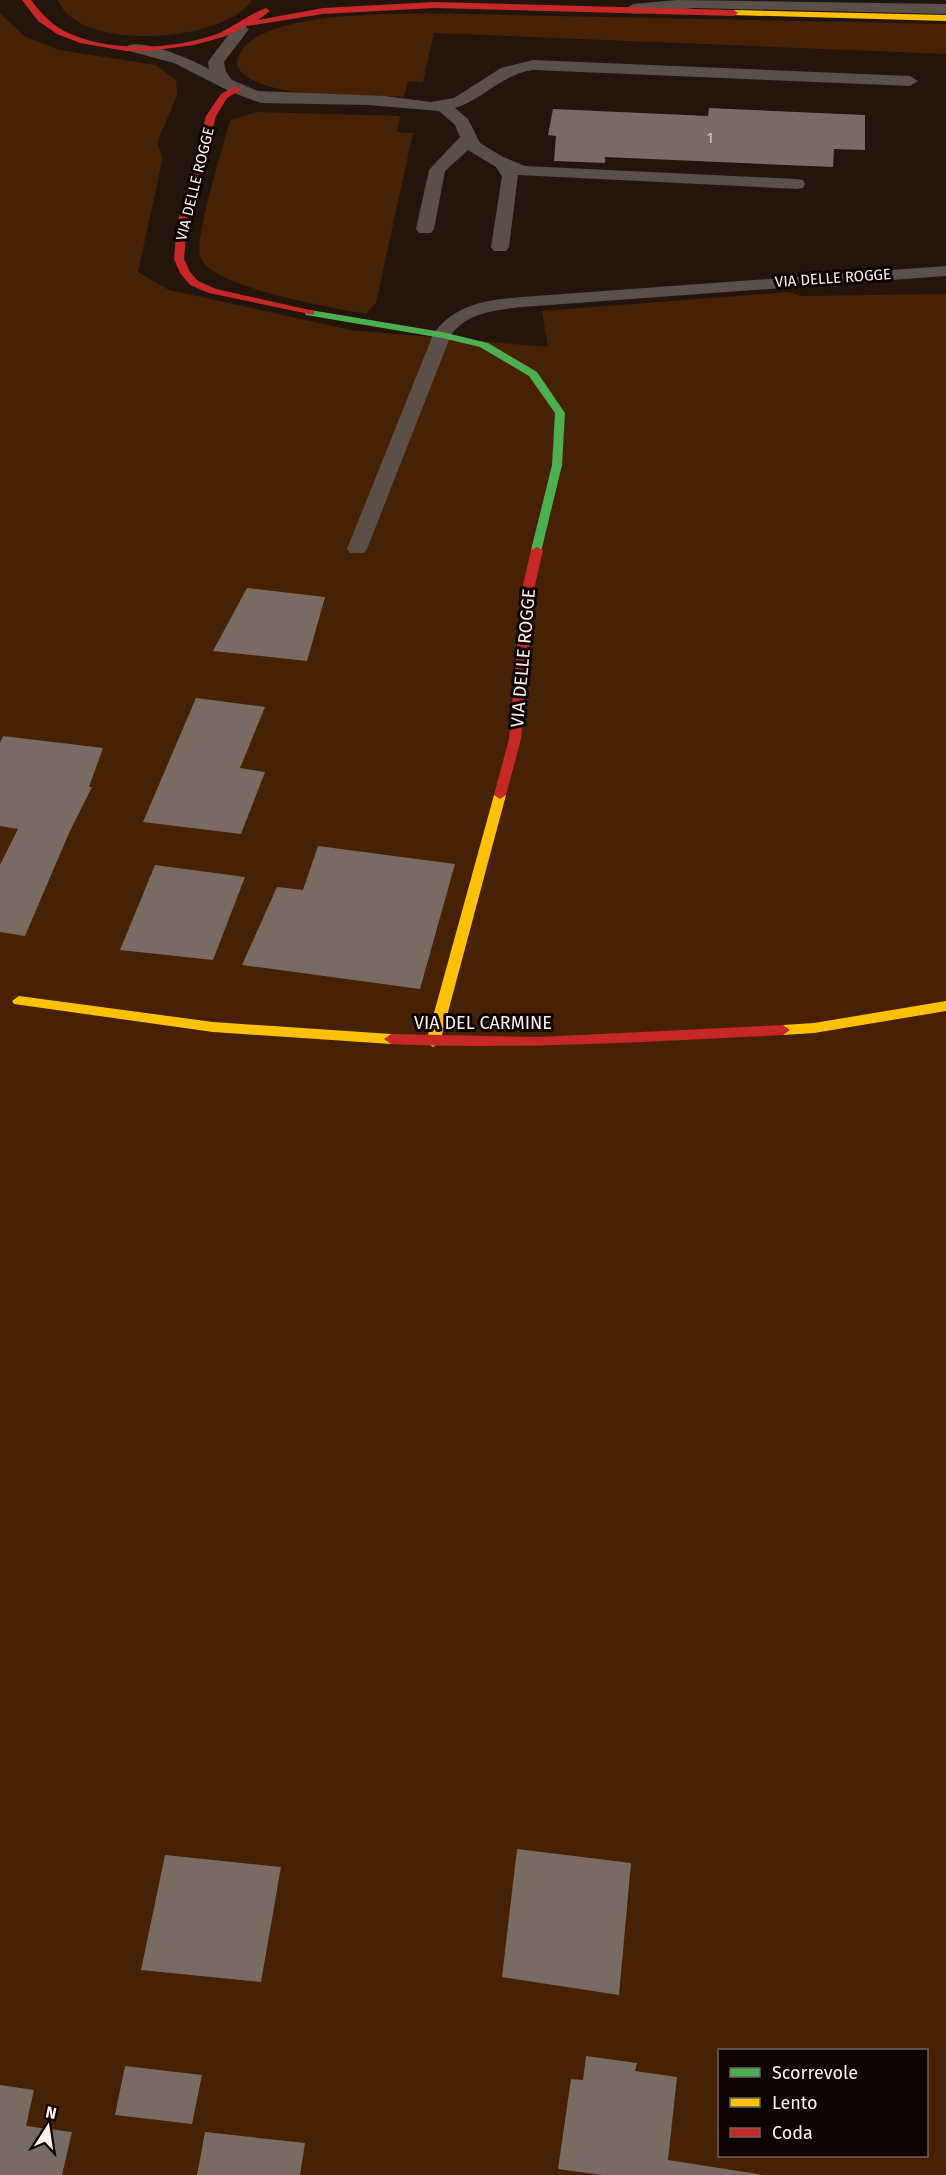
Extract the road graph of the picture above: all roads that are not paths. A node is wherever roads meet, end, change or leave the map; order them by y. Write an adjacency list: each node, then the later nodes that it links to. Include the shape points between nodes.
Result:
1 (26, 0): 9 (street, via 33,15 73,38)
2 (275, 0): 8 (street, via 266,12)
3 (917, 0): 4 (street)
4 (946, 1)
5 (633, 9): 6 (lane, via 694,3); 7 (street); 8 (street, via 386,6 309,12)
6 (946, 9)
7 (946, 18)
8 (245, 26): 9 (street, via 201,42); 11 (lane, via 216,62 218,72)
9 (135, 48): 11 (lane, via 180,60)
10 (910, 81): 12 (lane, via 524,65 507,69 466,98)
11 (231, 85): 12 (lane, via 281,105 297,107 378,110); 19 (street, VIA DELLE ROGGE, via 211,116 191,185 179,252 185,273 200,287 239,298)
12 (443, 106): 13 (lane, via 462,123)
13 (468, 138): 14 (lane, via 480,151); 16 (lane, via 438,170)
14 (503, 164): 15 (lane, via 529,172); 17 (lane, via 510,176)
15 (796, 184)
16 (425, 229)
17 (500, 247)
18 (946, 271): 19 (lane, VIA DELLE ROGGE, via 514,303 467,314 453,321)
19 (442, 335): 20 (lane); 23 (street, VIA DELLE ROGGE, via 484,345 533,374 560,413 557,465 529,585 515,739)
20 (357, 549)
21 (19, 1001): 23 (street, VIA DEL CARMINE, via 213,1027)
22 (946, 1006): 23 (street, VIA DEL CARMINE, via 814,1028 547,1042)
23 (433, 1042)

